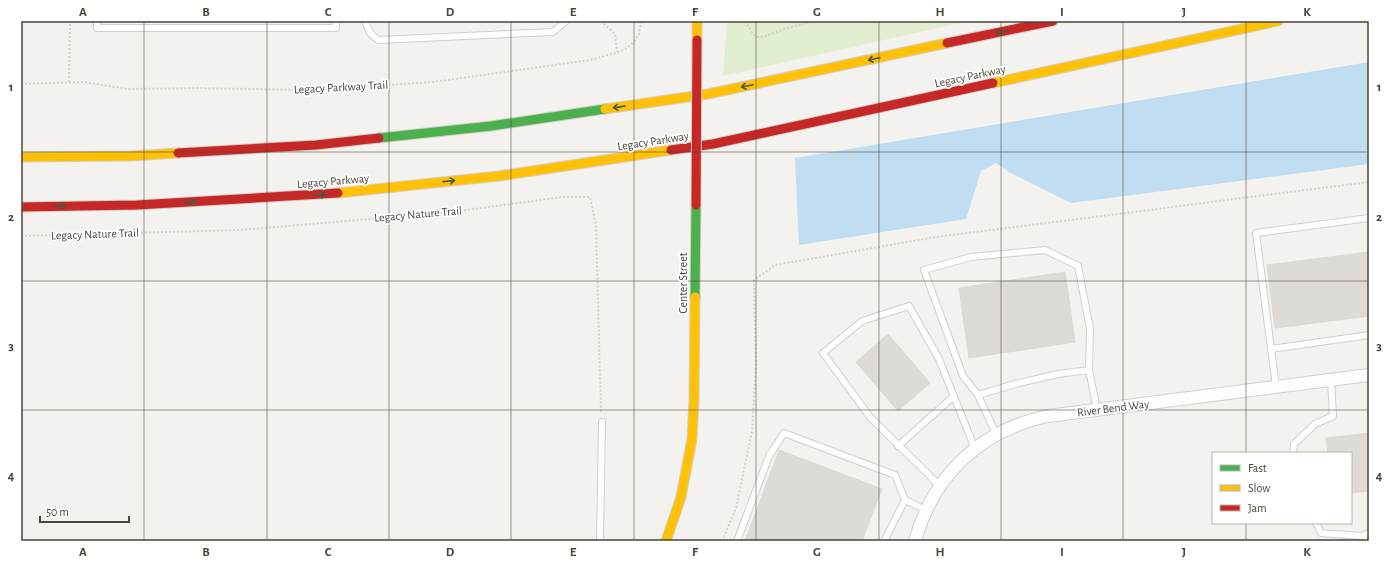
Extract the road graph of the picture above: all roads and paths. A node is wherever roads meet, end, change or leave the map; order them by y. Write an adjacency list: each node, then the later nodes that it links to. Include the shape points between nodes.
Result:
1 (70, 21): 14 (path)
2 (97, 21): 3 (lane, via 97,28 336,28)
3 (336, 21)
4 (365, 21): 5 (lane, via 370,33 378,40 553,32)
5 (566, 21)
6 (601, 21): 13 (path, via 615,34)
7 (641, 21): 13 (path, Legacy Parkway Trail, via 639,34 634,42)
8 (697, 21): 42 (main road, Center Street, bridge, via 692,439 681,497)
9 (746, 21): 10 (path, via 754,34 763,38 787,28)
10 (815, 21)
11 (1053, 21): 16 (main road, one-way to 16, via 708,94 492,126 316,145 131,156)
12 (1278, 21): 18 (main road, Legacy Parkway, one-way to 12, via 137,205 318,195 499,176 713,144)
13 (617, 52): 14 (path, Legacy Parkway Trail, via 590,60 433,82 310,90 128,89)
14 (69, 82): 15 (path, Legacy Parkway Trail)
15 (21, 84)
16 (21, 157)
17 (1369, 182): 43 (path, via 936,237 775,265 754,280 756,364 752,432 736,508)
18 (21, 207)
19 (1369, 218): 22 (lane, via 1256,233)
20 (21, 236): 30 (path, Legacy Nature Trail, via 240,230 452,212 562,197 590,197 596,226)
21 (1369, 335): 22 (lane)
22 (1271, 349): 26 (lane)
23 (1089, 370): 27 (lane, via 1058,374); 27 (lane, via 1090,329 1078,266 1045,250 971,257 924,270 963,376); 29 (lane)
24 (1369, 375): 25 (street, River Bend Way)
25 (1331, 380): 26 (street, River Bend Way); 34 (lane, via 1333,416 1314,424 1294,444)
26 (1276, 387): 29 (street, River Bend Way)
27 (978, 395): 31 (lane)
28 (954, 396): 32 (lane); 32 (lane, via 939,359 909,306 862,321 823,353 870,417); 33 (lane)
29 (1097, 410): 31 (street, River Bend Way, via 1034,419)
30 (602, 422): 41 (lane)
31 (996, 434): 33 (street, River Bend Way)
32 (898, 446): 35 (lane)
33 (974, 448): 35 (street, River Bend Way)
34 (1293, 452)
35 (940, 486): 37 (street, River Bend Way)
36 (905, 500): 37 (lane); 44 (lane, via 895,475 784,433 769,456); 45 (lane)
37 (926, 510): 46 (street, River Bend Way)
38 (1316, 524): 40 (lane, via 1321,533)
39 (1369, 533): 40 (lane)
40 (1364, 538)
41 (600, 541)
42 (666, 541)
43 (722, 541)
44 (737, 541)
45 (884, 541)
46 (915, 541)

